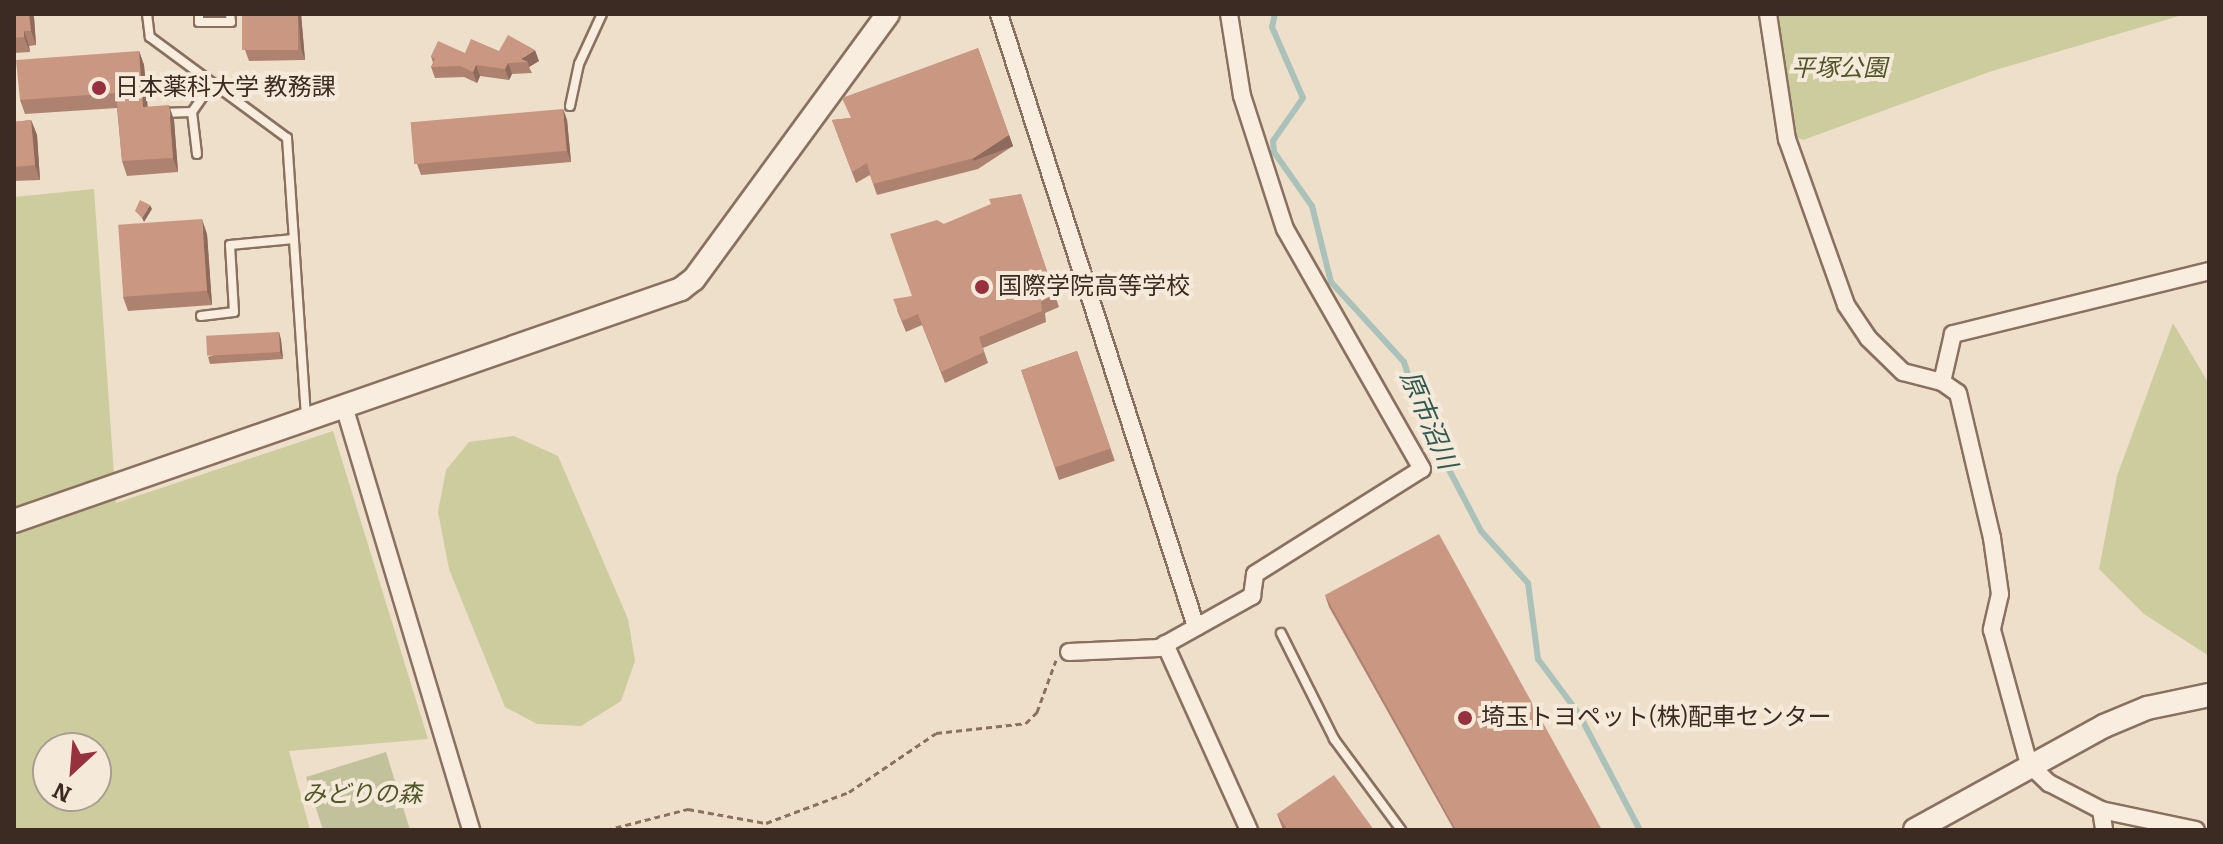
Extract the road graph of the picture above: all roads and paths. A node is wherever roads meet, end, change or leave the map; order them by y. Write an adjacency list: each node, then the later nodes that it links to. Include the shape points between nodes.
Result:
1 (147, 14): 9 (lane, via 150,37)
2 (199, 14): 3 (lane, via 199,22 231,22)
3 (230, 14)
4 (602, 14): 10 (lane, via 579,64)
5 (888, 14): 18 (street, via 694,279 681,289)
6 (999, 14): 21 (street)
7 (1229, 14): 21 (street, via 1242,96 1285,229 1422,469 1255,574 1252,596)
8 (1768, 14): 17 (street, via 1787,139 1846,305 1868,338 1903,372)
9 (212, 83): 11 (lane); 14 (lane, via 287,138)
10 (570, 106)
11 (192, 112): 12 (lane); 13 (lane)
12 (158, 113)
13 (197, 154)
14 (294, 239): 16 (lane, via 230,245 234,312); 19 (lane)
15 (2209, 271): 17 (street, via 1953,334)
16 (201, 316)
17 (1942, 382): 26 (street, via 1958,393 1992,538 2000,594 1992,630)
18 (344, 406): 19 (street); 28 (street)
19 (306, 421): 20 (street)
20 (14, 521)
21 (1196, 627): 23 (street)
22 (1281, 633): 31 (lane, via 1334,739)
23 (1165, 644): 24 (street); 30 (street)
24 (1069, 652): 29 (path, via 1052,662 1037,712 1026,723 936,733 849,792 766,823 688,809)
25 (2209, 695): 26 (street, via 2147,708)
26 (2029, 764): 27 (street, via 2049,783); 32 (street)
27 (2101, 810): 33 (street); 34 (street)
28 (471, 830)
29 (606, 830)
30 (1249, 830)
31 (1401, 830)
32 (1915, 830)
33 (2104, 830)
34 (2196, 830)

